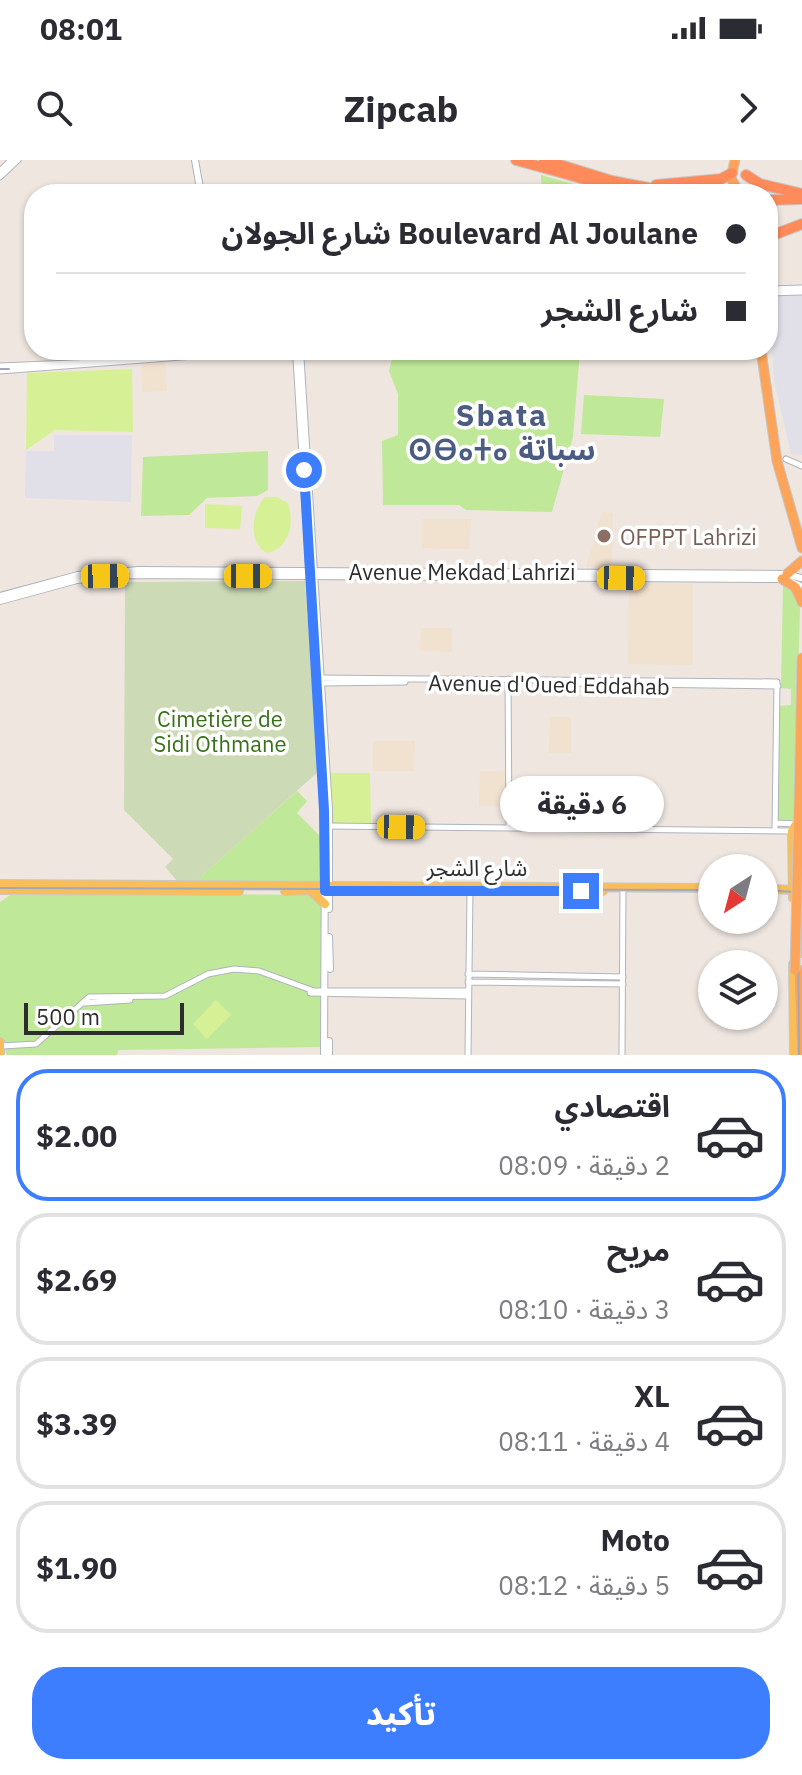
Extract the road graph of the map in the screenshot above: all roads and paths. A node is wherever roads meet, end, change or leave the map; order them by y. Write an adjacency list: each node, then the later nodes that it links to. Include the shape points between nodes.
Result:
1 (11, 160): 6 (street)
2 (18, 160): 8 (street)
3 (193, 160): 10 (main road)
4 (516, 160): 11 (highway)
5 (544, 160): 9 (highway)
6 (0, 171)
7 (738, 172): 9 (highway, via 672,184); 13 (highway)
8 (0, 177)
9 (612, 181): 12 (highway)
10 (197, 184)
11 (602, 184)
12 (628, 184)
13 (762, 184)
14 (778, 189): 15 (highway)
15 (802, 196): 16 (highway)
16 (778, 199)
17 (778, 206): 18 (highway)
18 (802, 206)
19 (802, 224): 20 (highway)
20 (778, 233)
21 (802, 290): 22 (street)
22 (778, 291)
23 (134, 360): 26 (street)
24 (299, 360): 32 (main road)
25 (764, 360): 27 (highway, via 768,408)
26 (0, 369)
27 (784, 460): 28 (street); 29 (highway); 30 (highway)
28 (802, 466)
29 (802, 534)
30 (802, 548)
31 (802, 561): 33 (highway)
32 (313, 573): 33 (main road, Avenue Mekdad Lahrizi); 35 (main road, Avenue Mekdad Lahrizi, via 100,576); 38 (main road)
33 (784, 577): 34 (main road, Avenue Mekdad Lahrizi); 36 (highway)
34 (801, 582)
35 (0, 598)
36 (802, 602)
37 (802, 658): 40 (highway)
38 (319, 680): 39 (street, Avenue d'Oued Eddahab); 43 (main road)
39 (509, 681): 44 (street, Avenue d'Oued Eddahab, via 777,684); 45 (street)
40 (802, 681): 41 (highway); 42 (main road)
41 (801, 762): 61 (highway, bridge)
42 (799, 801): 46 (main road)
43 (327, 826): 45 (street); 48 (main road)
44 (775, 827): 45 (street); 46 (street)
45 (509, 828)
46 (797, 829): 54 (main road, via 792,875)
47 (0, 884): 48 (main road)
48 (327, 888): 49 (main road, شارع الشجر); 51 (main road, شارع الشجر); 53 (main road); 56 (main road); 64 (main road)
49 (624, 889): 51 (main road, شارع الشجر); 52 (main road); 62 (street)
50 (5, 890): 53 (main road); 55 (main road)
51 (470, 890): 60 (street)
52 (698, 890)
53 (311, 891): 56 (main road)
54 (797, 892): 58 (main road)
55 (0, 898)
56 (325, 904): 64 (main road)
57 (802, 917): 58 (main road)
58 (800, 949): 59 (main road); 70 (main road)
59 (802, 964)
60 (468, 974): 62 (street); 63 (street)
61 (798, 978): 70 (highway)
62 (623, 980): 63 (street); 69 (street)
63 (468, 982): 65 (street)
64 (328, 993): 65 (street); 66 (street, via 234,969 208,974 169,995 87,1001 32,1048); 67 (main road)
65 (468, 994): 68 (street)
66 (1, 1050)
67 (326, 1055)
68 (468, 1055)
69 (622, 1055)
70 (797, 1055)

